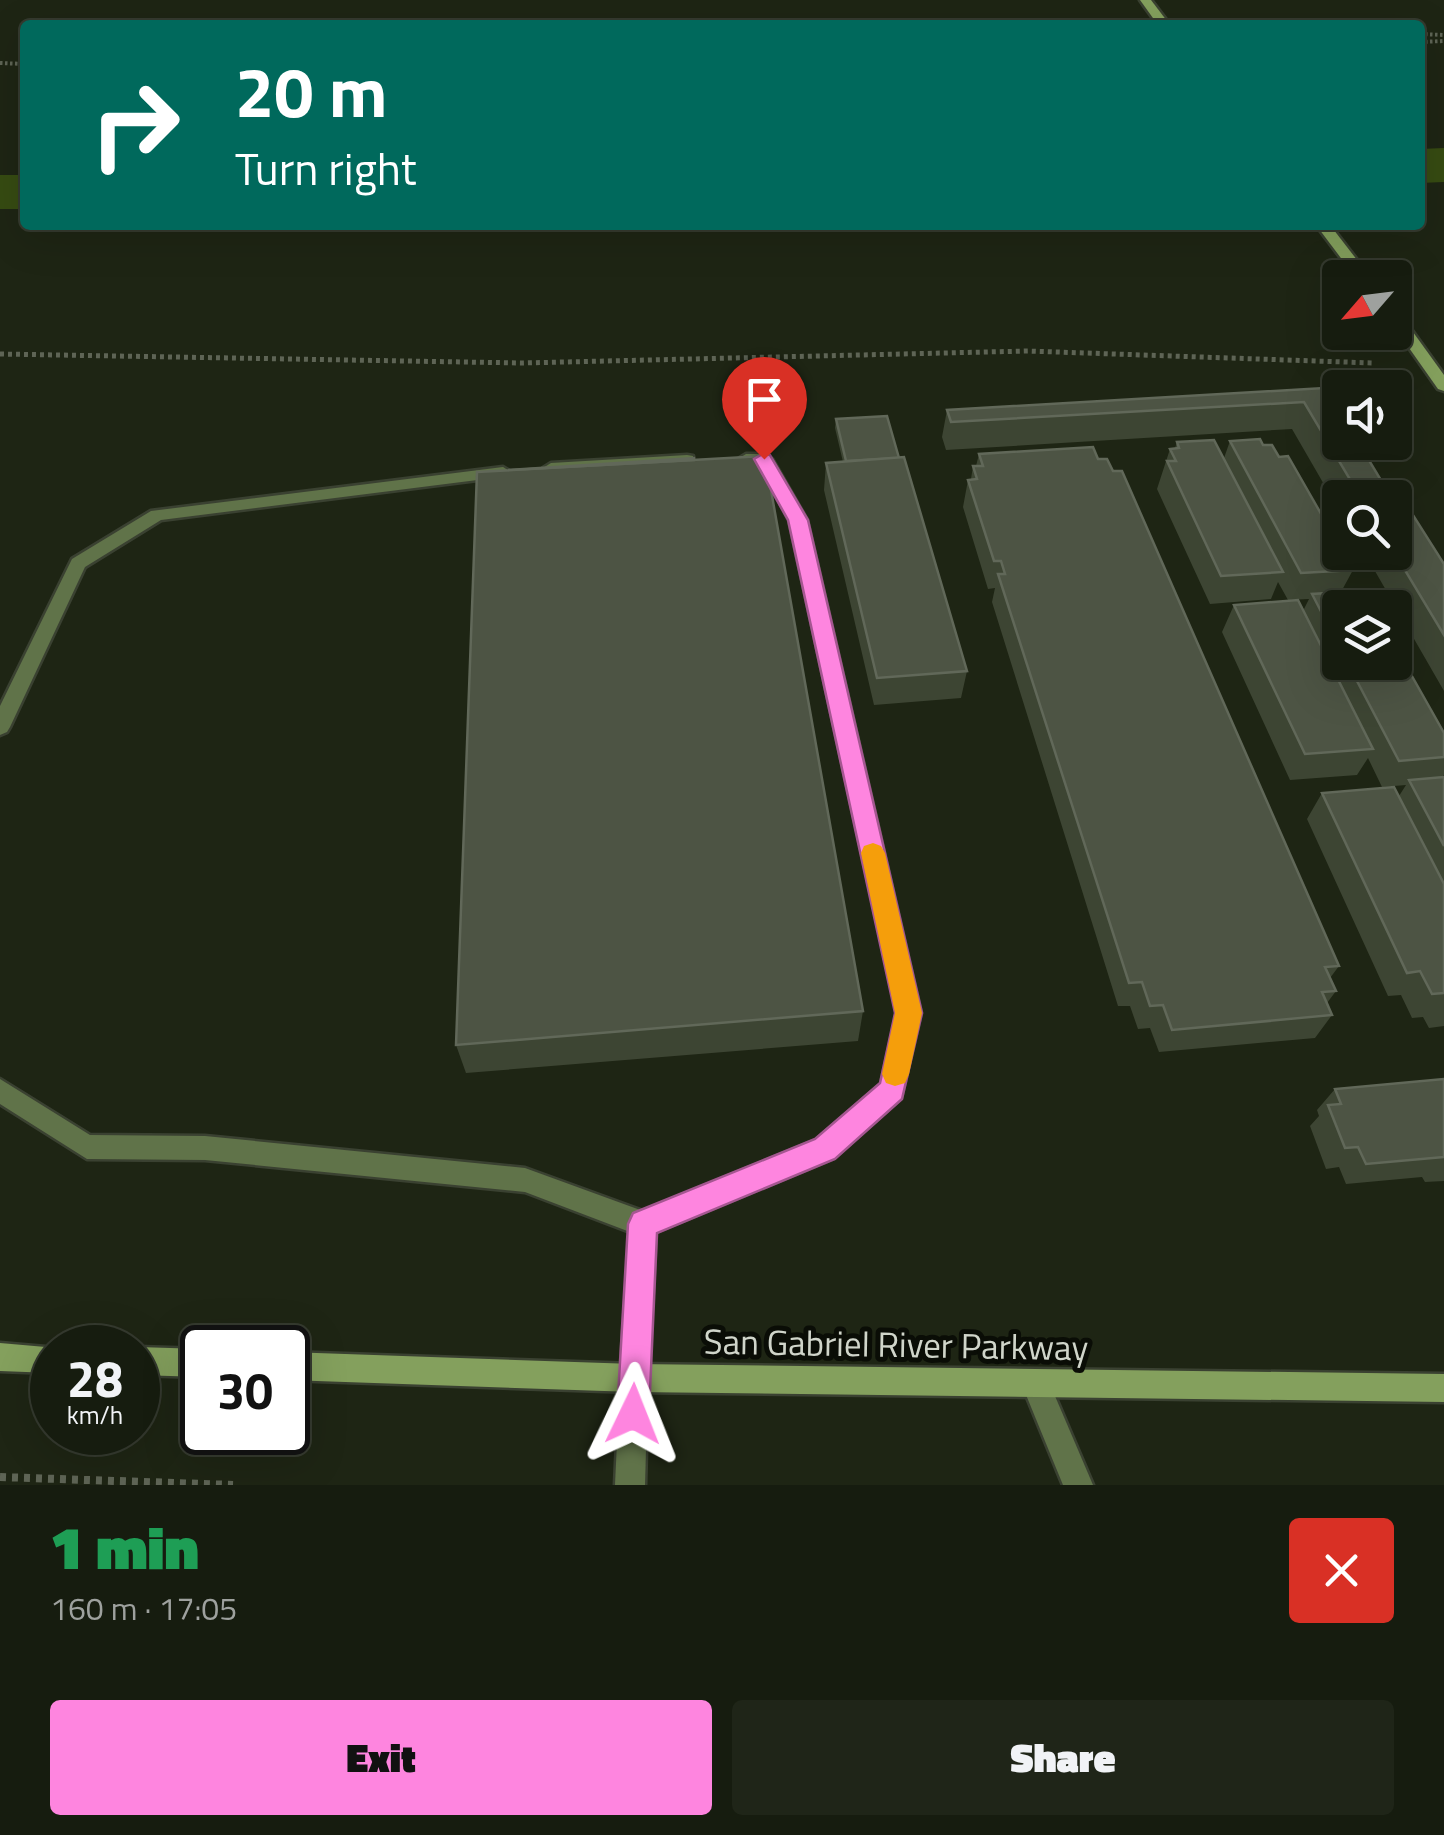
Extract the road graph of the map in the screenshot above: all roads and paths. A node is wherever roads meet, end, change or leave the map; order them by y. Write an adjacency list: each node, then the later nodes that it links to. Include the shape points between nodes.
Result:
1 (1145, 0): 2 (main road)
2 (1160, 20)
3 (1327, 230): 4 (main road)
4 (1350, 260)
5 (1412, 340): 8 (main road)
6 (0, 354): 7 (path, via 522,362 1028,351)
7 (1372, 364)
8 (1444, 386)
9 (0, 728): 11 (street, via 78,563 157,515 511,471 764,459 798,520 908,1013 892,1090 825,1149)
10 (0, 1090): 11 (street, via 87,1146 205,1148 525,1180)
11 (643, 1224): 15 (street)
12 (0, 1357): 13 (main road)
13 (30, 1358)
14 (310, 1367): 15 (main road, San Gabriel River Parkway)
15 (634, 1378): 16 (main road, San Gabriel River Parkway); 20 (street)
16 (1036, 1385): 17 (main road, San Gabriel River Parkway); 21 (street)
17 (1444, 1388)
18 (0, 1478): 19 (path)
19 (233, 1485)
20 (630, 1485)
21 (1078, 1485)

